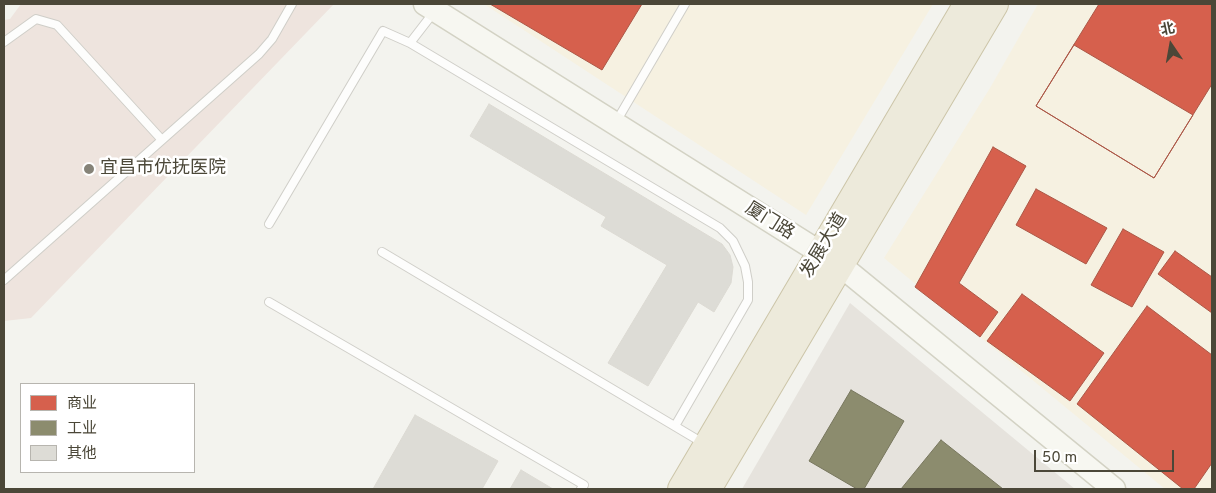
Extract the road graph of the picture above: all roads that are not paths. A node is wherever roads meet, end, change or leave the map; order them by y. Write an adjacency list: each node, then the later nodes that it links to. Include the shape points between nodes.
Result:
1 (292, 4): 9 (lane, via 272,39 259,54)
2 (685, 4): 8 (lane)
3 (968, 4): 12 (highway, 发展大道)
4 (994, 4): 12 (highway, 发展大道)
5 (433, 6): 7 (lane); 8 (street, 厦门路)
6 (4, 42): 9 (lane, via 36,19 57,25)
7 (410, 43): 10 (lane, via 383,31); 15 (lane, via 720,228 733,241 745,266 748,300)
8 (615, 124): 12 (street, 厦门路)
9 (162, 140): 13 (lane)
10 (269, 224)
11 (382, 252): 15 (lane)
12 (830, 260): 16 (highway, 发展大道); 19 (highway, 发展大道); 20 (street, 厦门路)
13 (4, 280)
14 (269, 302): 17 (lane, via 584,486)
15 (675, 426): 16 (lane)
16 (707, 446): 18 (highway, 发展大道)
17 (581, 489)
18 (682, 489)
19 (707, 489)
20 (1114, 489)

